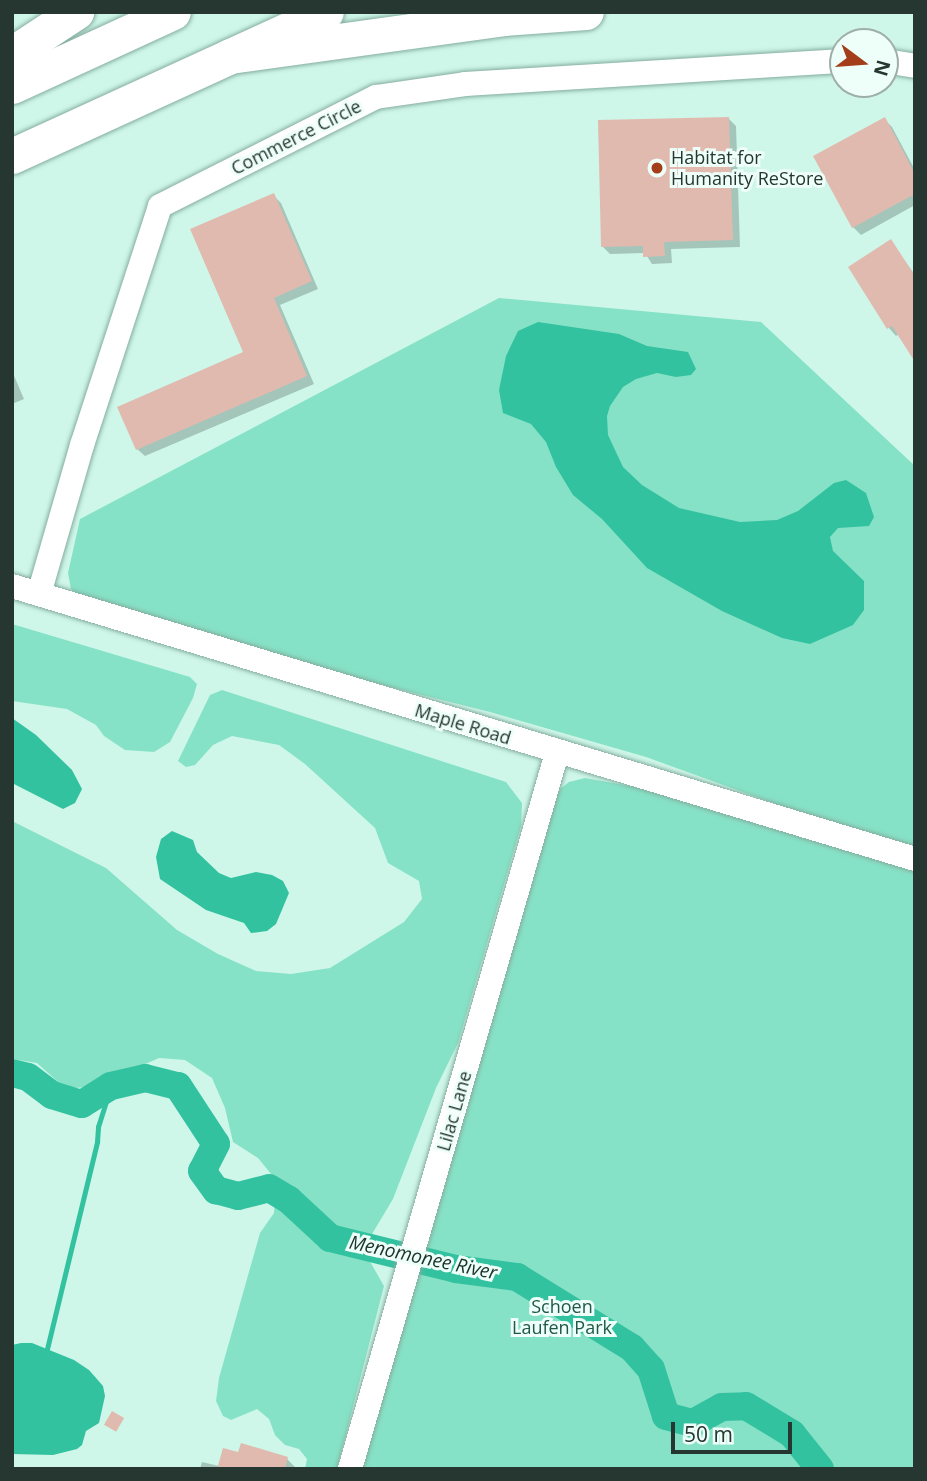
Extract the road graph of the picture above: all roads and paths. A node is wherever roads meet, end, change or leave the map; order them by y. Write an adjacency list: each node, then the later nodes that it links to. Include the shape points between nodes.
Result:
1 (76, 12): 5 (highway)
2 (173, 12): 8 (highway)
3 (326, 12): 6 (highway)
4 (586, 12): 6 (highway, via 503,18)
5 (12, 54)
6 (230, 56): 9 (highway)
7 (829, 62): 11 (street, Commerce Circle, via 465,84 376,97 160,206 82,444)
8 (12, 86)
9 (12, 156)
10 (12, 586): 11 (street, Maple Road)
11 (39, 594): 12 (street, Maple Road)
12 (557, 753): 13 (street, Maple Road); 14 (street, Lilac Lane)
13 (915, 859)
14 (350, 1469)

